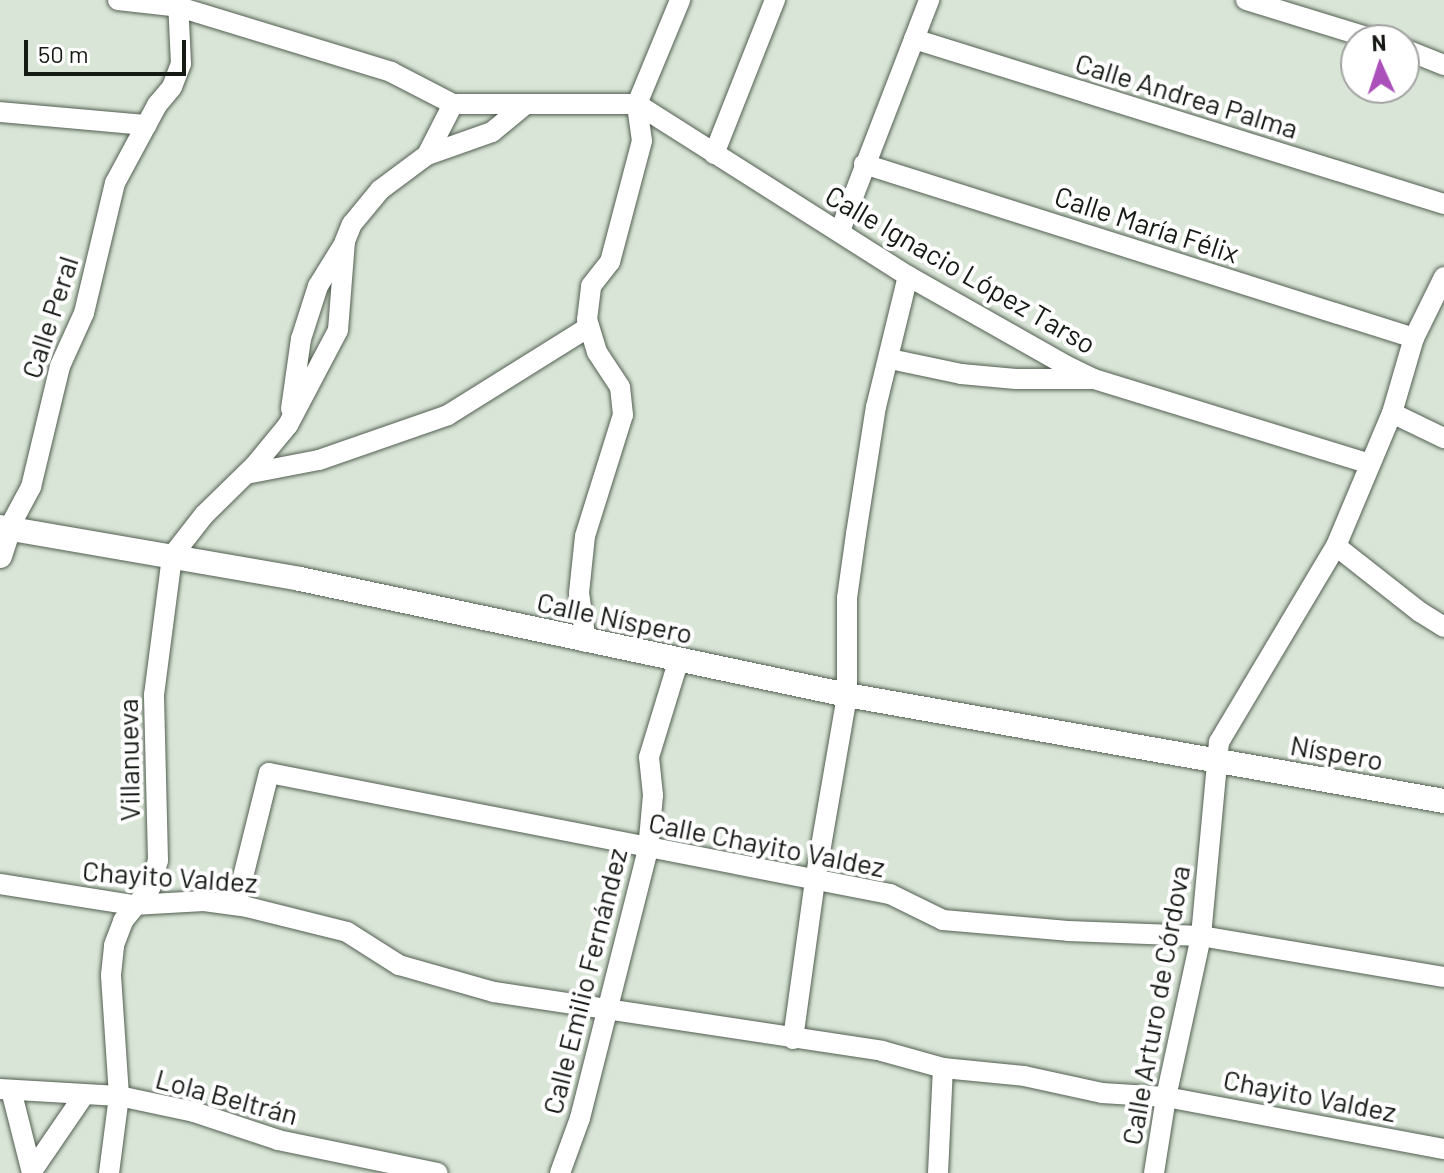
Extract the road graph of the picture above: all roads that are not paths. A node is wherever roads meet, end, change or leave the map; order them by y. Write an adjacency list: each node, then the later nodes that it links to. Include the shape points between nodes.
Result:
1 (118, 0): 6 (street)
2 (680, 0): 13 (street)
3 (775, 0): 16 (street)
4 (929, 0): 8 (street)
5 (1246, 0): 7 (street)
6 (178, 4): 11 (street, via 391,72); 15 (street, Calle Peral, via 181,64)
7 (1340, 29)
8 (914, 39): 18 (street); 19 (street, Calle Andrea Palma)
9 (1420, 52): 10 (street)
10 (1442, 56)
11 (453, 104): 12 (street); 17 (street)
12 (526, 104): 13 (street); 17 (street, via 492,132)
13 (637, 104): 16 (street, Calle Ignacio López Tarso); 24 (street, via 642,141 610,262 591,286)
14 (0, 112): 15 (street)
15 (146, 125): 33 (street, Calle Peral, via 115,183 84,313 60,366 31,487)
16 (714, 154): 20 (street, Calle Ignacio López Tarso)
17 (427, 155): 21 (street, via 380,190)
18 (864, 164): 20 (street); 25 (street, Calle María Félix)
19 (1444, 204)
20 (840, 231): 22 (street, Calle Ignacio López Tarso)
21 (345, 241): 29 (street, via 318,286 301,339); 29 (street, via 338,330)
22 (908, 276): 26 (street); 27 (street, Calle Ignacio López Tarso)
23 (1442, 287): 25 (street, Calle Arturo de Córdova)
24 (589, 327): 32 (street, via 448,415 319,460); 40 (street, via 597,352 620,387 623,415 585,536 579,593)
25 (1414, 338): 28 (street, Calle Arturo de Córdova)
26 (890, 359): 27 (street, via 961,374); 42 (street, via 876,407 847,598)
27 (1094, 379): 31 (street, Calle Ignacio López Tarso)
28 (1392, 413): 30 (street); 31 (street, Calle Arturo de Córdova)
29 (288, 425): 32 (street)
30 (1444, 438)
31 (1370, 464): 34 (street, Calle Arturo de Córdova)
32 (246, 474): 36 (street)
33 (4, 528): 35 (street); 36 (street, Calle Níspero)
34 (1336, 546): 37 (street); 43 (street, Calle Arturo de Córdova, via 1219,742)
35 (0, 556)
36 (172, 556): 40 (street, Calle Níspero); 48 (street, Villanueva, via 154,695 158,860 150,888)
37 (1420, 612): 38 (street); 39 (street)
38 (1444, 612)
39 (1444, 627)
40 (586, 642): 41 (street, Calle Níspero)
41 (678, 662): 42 (street, Calle Níspero); 45 (street, Calle Emilio Fernández, via 649,757 653,795)
42 (847, 695): 43 (street, Calle Níspero); 46 (street)
43 (1219, 761): 44 (street, Níspero); 50 (street, Calle Arturo de Córdova)
44 (1444, 801)
45 (648, 850): 46 (street, Calle Chayito Valdez); 49 (street, Calle Chayito Valdez, via 269,773); 52 (street, Calle Emilio Fernández)
46 (815, 881): 50 (street, Calle Chayito Valdez, via 890,894 943,920); 53 (street)
47 (0, 884): 48 (street, Chayito Valdez)
48 (133, 905): 49 (street, Chayito Valdez); 57 (street, Villanueva, via 114,945 111,975)
49 (236, 905): 52 (street, Chayito Valdez, via 347,932 399,965 433,978)
50 (1201, 936): 51 (street, Calle Chayito Valdez); 58 (street, Calle Arturo de Córdova)
51 (1444, 977)
52 (608, 1009): 53 (street); 63 (street, Calle Emilio Fernández)
53 (793, 1039): 54 (street, via 882,1051)
54 (943, 1068): 58 (street, via 1024,1076 1102,1093); 64 (street)
55 (6, 1090): 56 (street, Lola Beltrán); 60 (street)
56 (84, 1095): 57 (street, Lola Beltrán); 60 (street)
57 (119, 1096): 61 (street, Villanueva); 62 (street, Lola Beltrán, via 194,1112 278,1140)
58 (1166, 1097): 59 (street, Chayito Valdez); 65 (street, Calle Arturo de Córdova)
59 (1444, 1149)
60 (32, 1172)
61 (109, 1173)
62 (438, 1173)
63 (560, 1173)
64 (938, 1173)
65 (1154, 1173)

